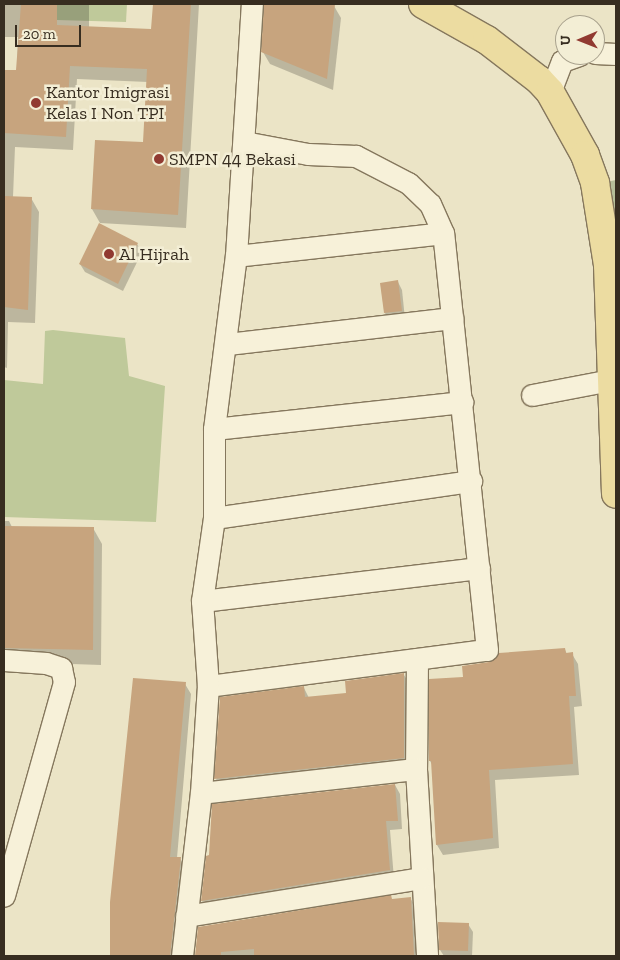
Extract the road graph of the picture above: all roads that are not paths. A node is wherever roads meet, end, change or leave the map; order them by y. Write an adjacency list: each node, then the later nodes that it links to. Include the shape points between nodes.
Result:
1 (252, 4): 5 (street)
2 (423, 4): 4 (main road, via 487,40)
3 (560, 65): 4 (street)
4 (550, 92): 10 (main road, via 585,155 596,184 608,265)
5 (244, 142): 6 (street, via 308,154 356,156 372,162 408,183 430,204); 7 (street)
6 (443, 233): 7 (street); 8 (street)
7 (236, 256): 9 (street)
8 (453, 318): 9 (street); 12 (street)
9 (227, 344): 13 (street)
10 (611, 380): 11 (street); 15 (main road)
11 (532, 394)
12 (463, 402): 13 (street); 14 (street)
13 (214, 429): 16 (street)
14 (471, 481): 16 (street); 17 (street)
15 (616, 494)
16 (214, 518): 18 (street)
17 (479, 568): 18 (street); 19 (street, via 487,650)
18 (202, 601): 21 (street)
19 (417, 659): 21 (street); 22 (street)
20 (4, 660): 25 (street, via 46,663 61,668 64,682)
21 (208, 686): 23 (street)
22 (416, 769): 23 (street); 24 (street)
23 (201, 792): 26 (street)
24 (421, 878): 26 (street); 28 (street)
25 (4, 896)
26 (186, 916): 27 (street)
27 (182, 956)
28 (427, 956)

